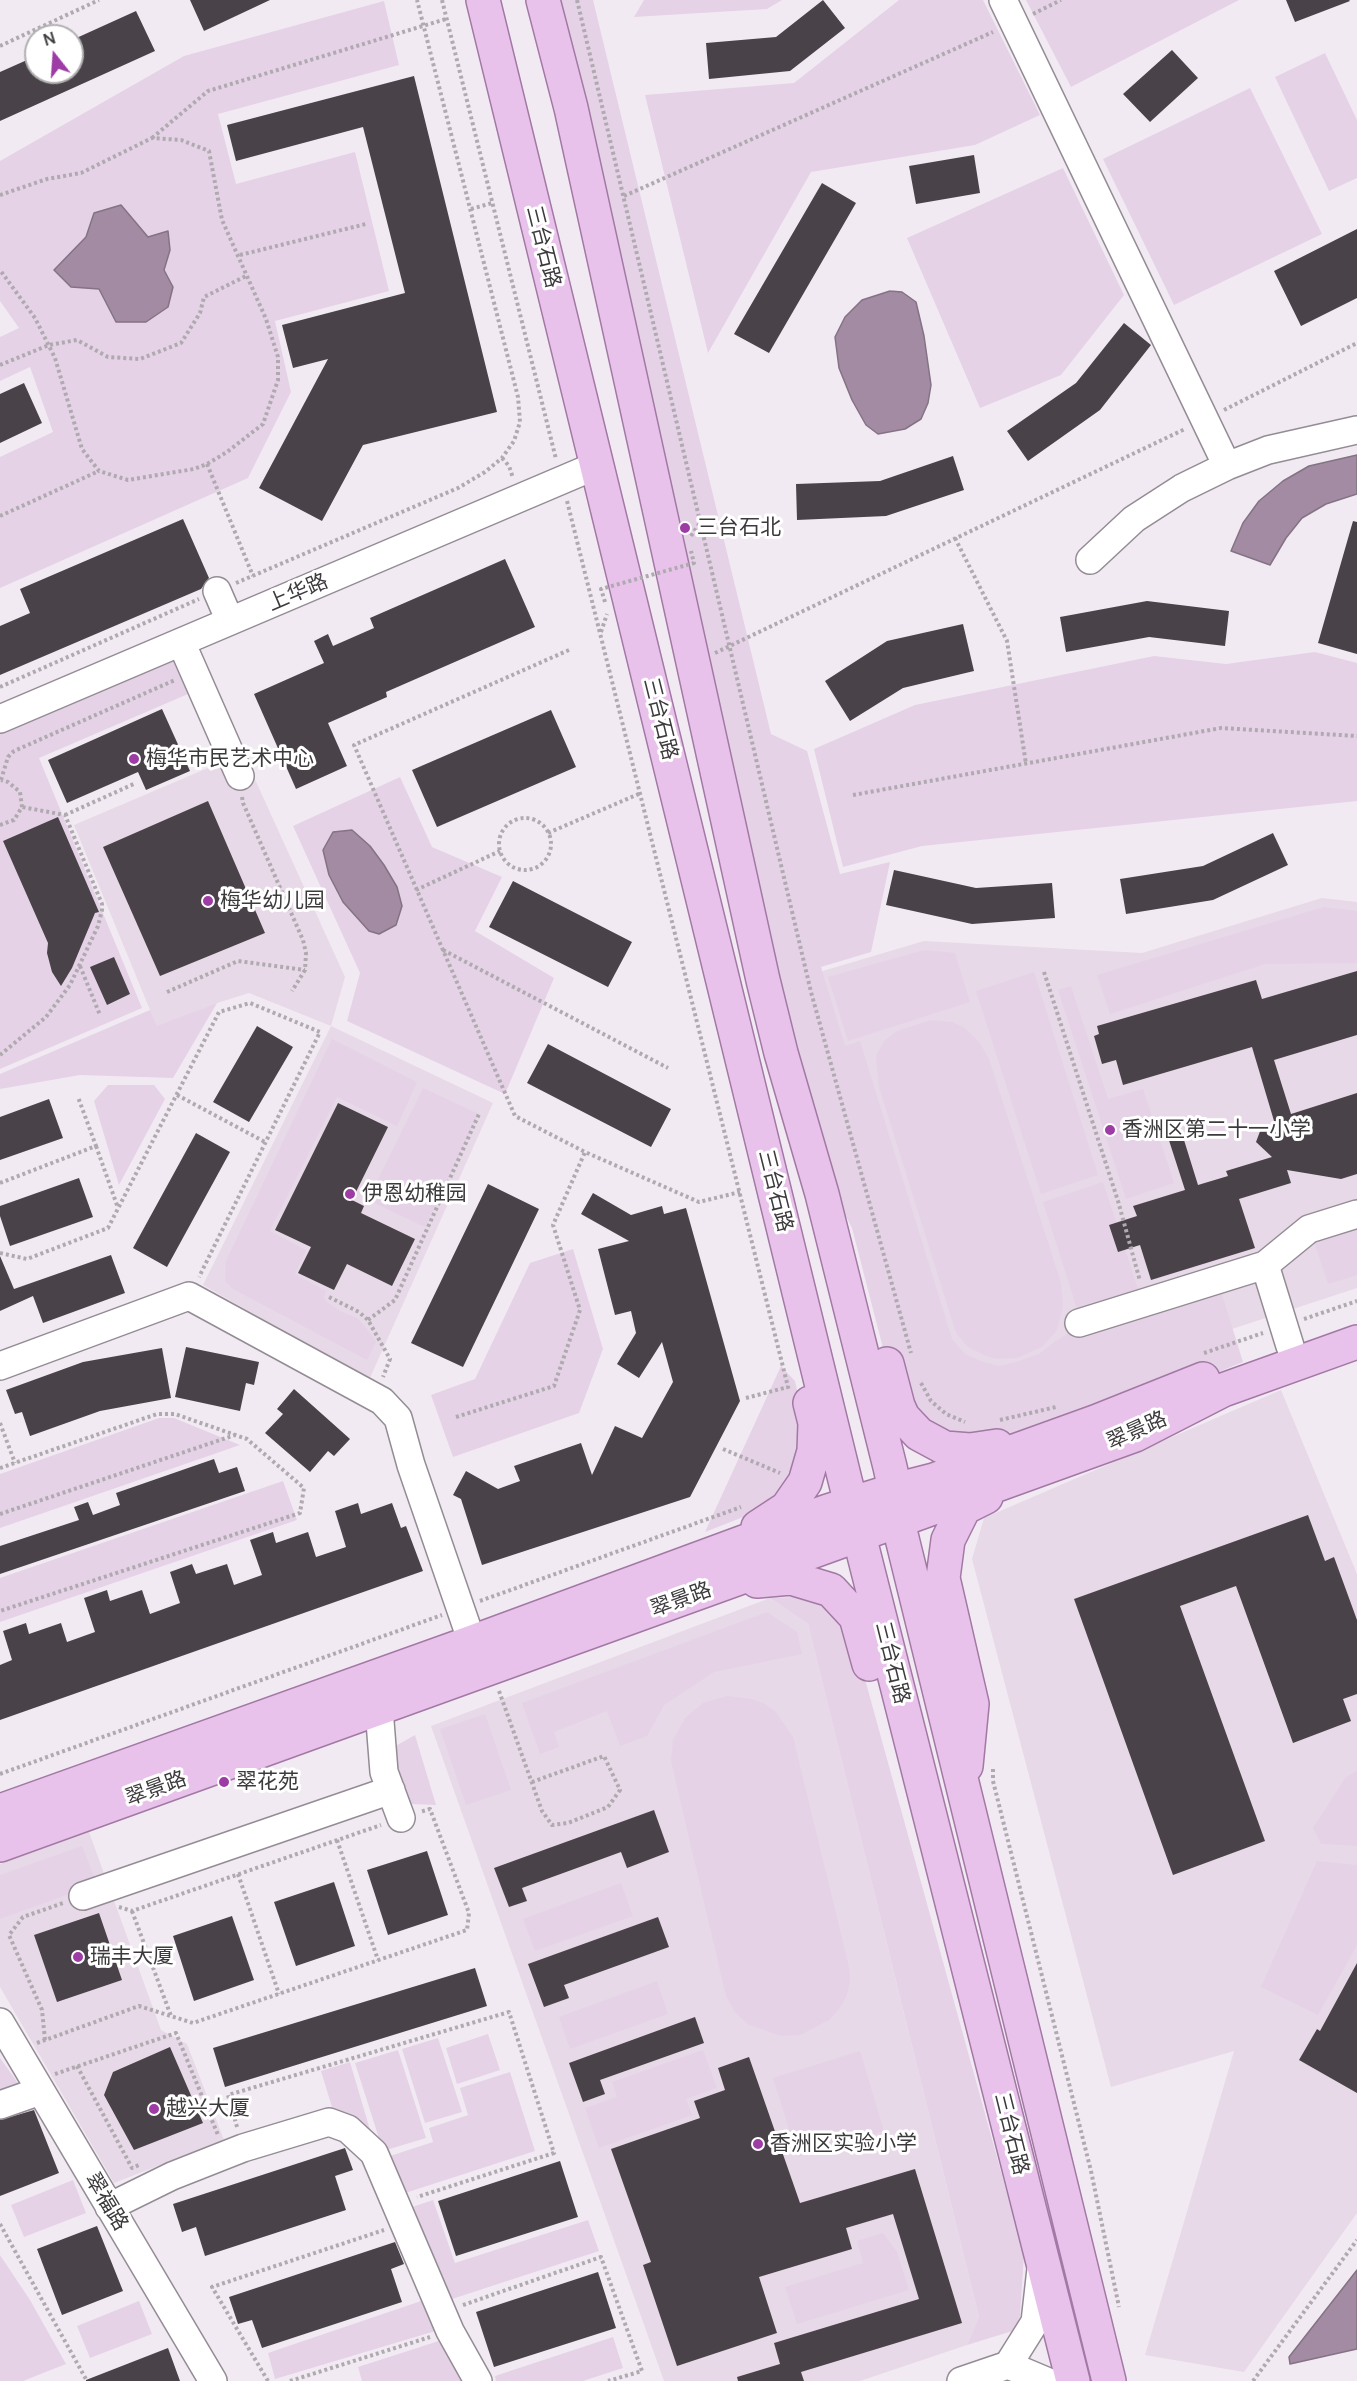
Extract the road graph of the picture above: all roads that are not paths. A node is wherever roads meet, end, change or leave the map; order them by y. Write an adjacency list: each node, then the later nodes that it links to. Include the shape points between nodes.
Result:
1 (483, 0): 8 (main road, 三台石路)
2 (501, 0): 6 (main road)
3 (523, 0): 6 (main road)
4 (543, 0): 7 (main road, 三台石路)
5 (1009, 11): 11 (street)
6 (541, 118): 7 (main road); 8 (main road)
7 (592, 203): 19 (main road, 三台石路, via 763,980)
8 (535, 217): 10 (main road, 三台石路)
9 (1357, 430): 11 (street, via 1268,450)
10 (595, 466): 14 (street, 上华路); 18 (main road, 三台石路)
11 (1227, 466): 12 (street, via 1182,488 1134,519)
12 (1090, 560)
13 (217, 591): 14 (street)
14 (230, 621): 15 (street, 上华路)
15 (182, 642): 16 (street, 上华路); 17 (street)
16 (0, 719)
17 (240, 776)
18 (753, 1099): 30 (main road, 三台石路); 33 (main road, via 764,1217 815,1423 814,1451 805,1482 786,1508)
19 (806, 1138): 27 (main road, via 852,1228 898,1406 919,1434 945,1448 970,1450); 29 (main road, 三台石路)
20 (1357, 1214): 21 (street, via 1309,1229)
21 (1264, 1265): 23 (street); 24 (street)
22 (1357, 1322): 24 (main road, 翠景路)
23 (1079, 1323)
24 (1287, 1336): 27 (main road, 翠景路)
25 (1357, 1342): 28 (main road, 翠景路, via 1222,1390 1135,1435)
26 (0, 1366): 35 (street, via 189,1296 382,1401 398,1418)
27 (1095, 1422): 29 (main road, 翠景路, via 921,1485)
28 (1031, 1473): 31 (main road, 翠景路); 38 (main road, via 964,1508 948,1540 943,1578 972,1704)
29 (895, 1490): 30 (main road, 翠景路); 31 (main road, 三台石路)
30 (851, 1504): 32 (main road, 三台石路); 33 (main road, 翠景路)
31 (898, 1522): 32 (main road, 翠景路); 38 (main road, 三台石路)
32 (860, 1536): 34 (main road, 翠景路); 39 (main road, 三台石路)
33 (725, 1548): 35 (main road, 翠景路)
34 (726, 1584): 36 (main road, 翠景路); 39 (main road, via 791,1578 831,1590 856,1617 882,1713)
35 (472, 1642): 40 (main road, 翠景路)
36 (379, 1709): 37 (street); 42 (main road, 翠景路)
37 (387, 1781): 41 (street); 43 (street)
38 (964, 1792): 55 (main road, 三台石路)
39 (927, 1802): 48 (main road, 三台石路)
40 (0, 1811)
41 (401, 1818)
42 (0, 1845)
43 (82, 1896)
44 (0, 2022): 45 (street, 翠福路)
45 (37, 2086): 46 (street); 47 (street, 翠福路)
46 (0, 2105)
47 (109, 2207): 50 (street, 翠福路); 51 (street, via 243,2148 329,2122 348,2129 374,2153 446,2321)
48 (1042, 2257): 49 (street, via 1035,2322); 54 (main road, 三台石路)
49 (1008, 2365): 52 (street); 53 (street)
50 (213, 2381)
51 (478, 2381)
52 (961, 2381)
53 (1046, 2381)
54 (1073, 2381)
55 (1109, 2381)

